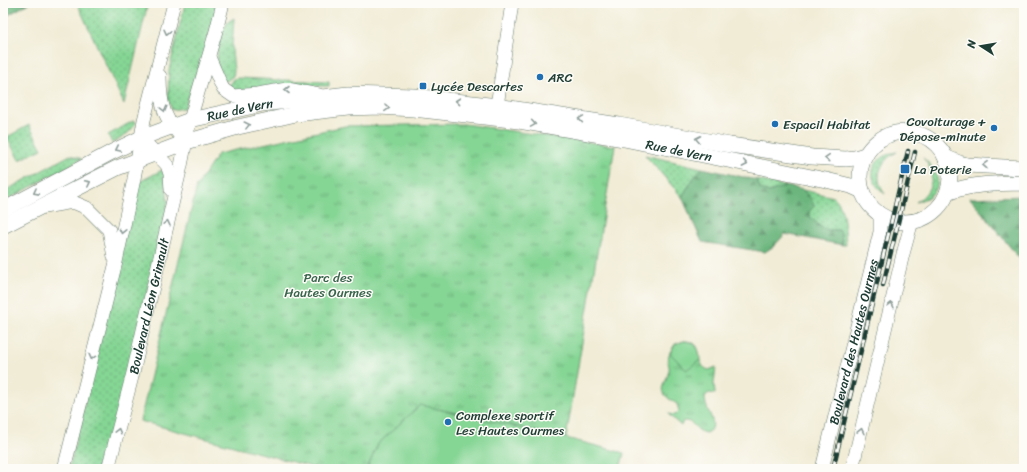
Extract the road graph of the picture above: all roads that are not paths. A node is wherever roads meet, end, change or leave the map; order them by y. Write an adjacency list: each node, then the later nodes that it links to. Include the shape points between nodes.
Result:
1 (174, 3): 5 (main road, one-way to 5)
2 (223, 3): 4 (main road, Boulevard Léon Grimault)
3 (512, 3): 7 (main road)
4 (209, 57): 6 (main road, one-way to 4, via 287,89 234,96 223,89); 8 (main road, Boulevard Léon Grimault)
5 (160, 61): 9 (main road, one-way to 9, via 161,97); 10 (main road)
6 (325, 96): 7 (main road, Rue de Vern, one-way to 6, via 414,96); 8 (main road, Rue de Vern, via 262,104)
7 (496, 112): 11 (main road, Rue de Vern, one-way to 7, via 283,116 341,109 378,107); 13 (main road, Rue de Vern, one-way to 7, via 846,159 806,156 619,125); 18 (main road, Rue de Vern, one-way to 18, via 826,180)
8 (190, 120): 9 (main road, Rue de Vern); 11 (main road, Boulevard Léon Grimault)
9 (172, 127): 10 (main road, Rue de Vern); 11 (main road)
10 (141, 138): 12 (main road); 15 (main road); 22 (main road, Rue de Vern, one-way to 22)
11 (186, 142): 12 (main road, Rue de Vern); 20 (main road, Boulevard Léon Grimault)
12 (156, 153): 15 (main road, Rue de Vern); 20 (main road, via 170,174)
13 (866, 155): 14 (main road, via 876,142 902,132 915,133 930,139); 18 (main road, via 860,173)
14 (945, 157): 16 (main road, one-way to 14, via 967,165); 19 (main road, via 949,175)
15 (137, 160): 21 (main road, Rue de Vern, one-way to 15, via 116,168); 26 (main road, one-way to 26)
16 (1024, 168)
17 (1024, 183): 19 (main road, via 982,184)
18 (862, 191): 23 (main road, via 869,204)
19 (947, 193): 24 (main road, via 936,209)
20 (171, 207): 28 (main road, Boulevard Léon Grimault, one-way to 20)
21 (41, 208): 25 (main road, Rue de Vern); 26 (main road, via 73,202 87,208 109,230)
22 (3, 210)
23 (880, 215): 24 (main road, via 896,221); 29 (main road, Boulevard des Hautes Ourmes, via 880,232)
24 (912, 221): 30 (main road, Boulevard des Hautes Ourmes, one-way to 24)
25 (3, 226)
26 (116, 262): 27 (main road, one-way to 27)
27 (64, 469)
28 (108, 469)
29 (822, 469)
30 (852, 469)

